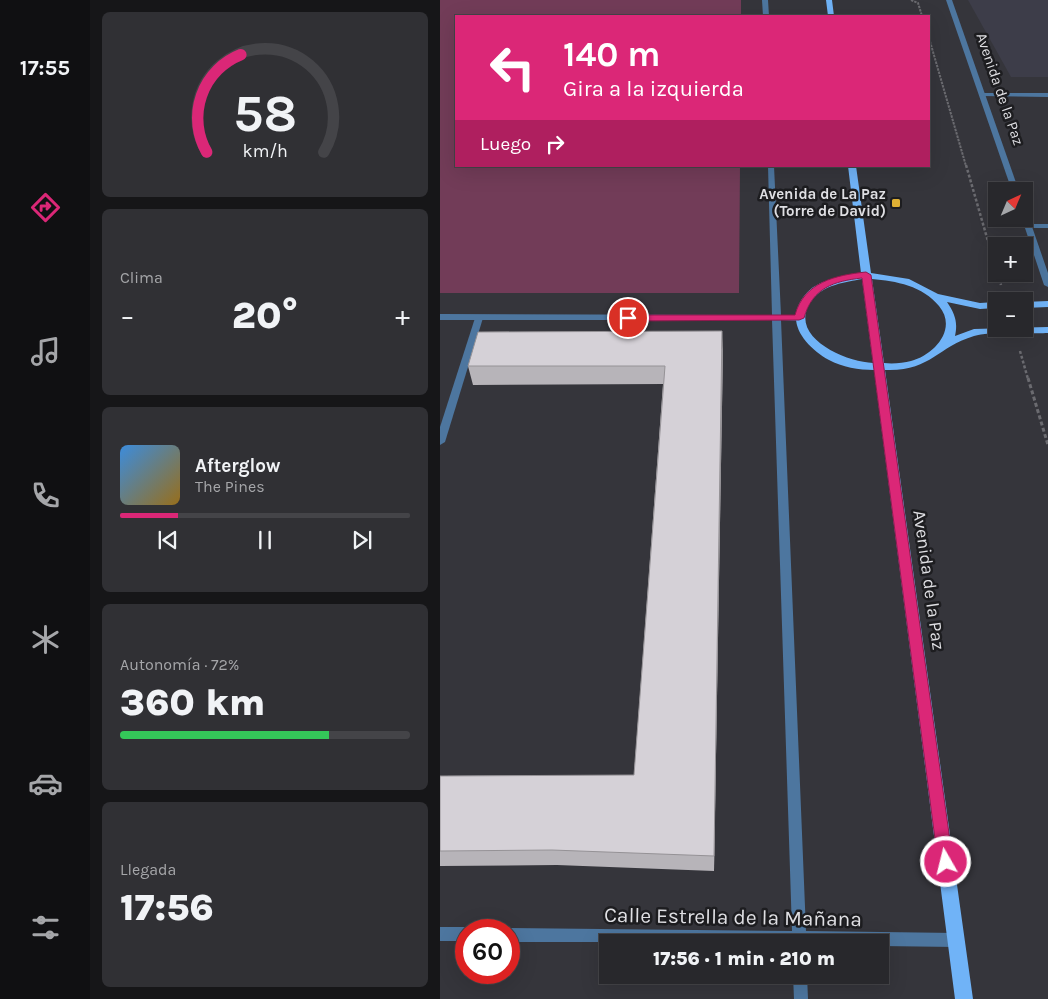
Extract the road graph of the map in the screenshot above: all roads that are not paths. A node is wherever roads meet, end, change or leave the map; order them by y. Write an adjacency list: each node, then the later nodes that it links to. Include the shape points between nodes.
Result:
1 (765, 0): 4 (street)
2 (829, 0): 5 (main road)
3 (949, 0): 6 (street, Avenida de la Paz)
4 (766, 15)
5 (832, 15)
6 (982, 95): 7 (street); 10 (street, Avenida de la Paz)
7 (1048, 95)
8 (771, 167): 22 (street)
9 (852, 167): 14 (main road, Avenida de la Paz)
10 (1013, 182)
11 (1033, 226): 12 (street)
12 (1048, 226)
13 (1029, 228): 15 (street)
14 (866, 275): 16 (main road, via 895,278 918,285); 23 (main road, via 828,282 812,292 803,304); 26 (main road, Avenida de la Paz)
15 (1048, 285)
16 (937, 297): 19 (main road); 25 (main road, via 949,312 952,328)
17 (1048, 304): 18 (main road)
18 (1033, 305)
19 (988, 306)
20 (440, 318): 21 (street)
21 (479, 318): 22 (street); 27 (street)
22 (776, 318): 23 (street); 30 (street)
23 (799, 318): 26 (main road, via 803,333 815,347 834,359)
24 (1048, 330): 25 (main road, via 974,332)
25 (947, 343): 26 (main road, via 932,356 910,365)
26 (879, 368): 34 (main road, Avenida de la Paz)
27 (440, 442)
28 (440, 934): 29 (street)
29 (455, 934)
30 (798, 934)
31 (520, 935): 32 (street, Calle Estrella de la Mañana)
32 (599, 937)
33 (889, 940): 34 (street, Calle Estrella de la Mañana)
34 (956, 940): 37 (main road, Avenida de la Paz)
35 (800, 984): 36 (street)
36 (800, 999)
37 (964, 999)

